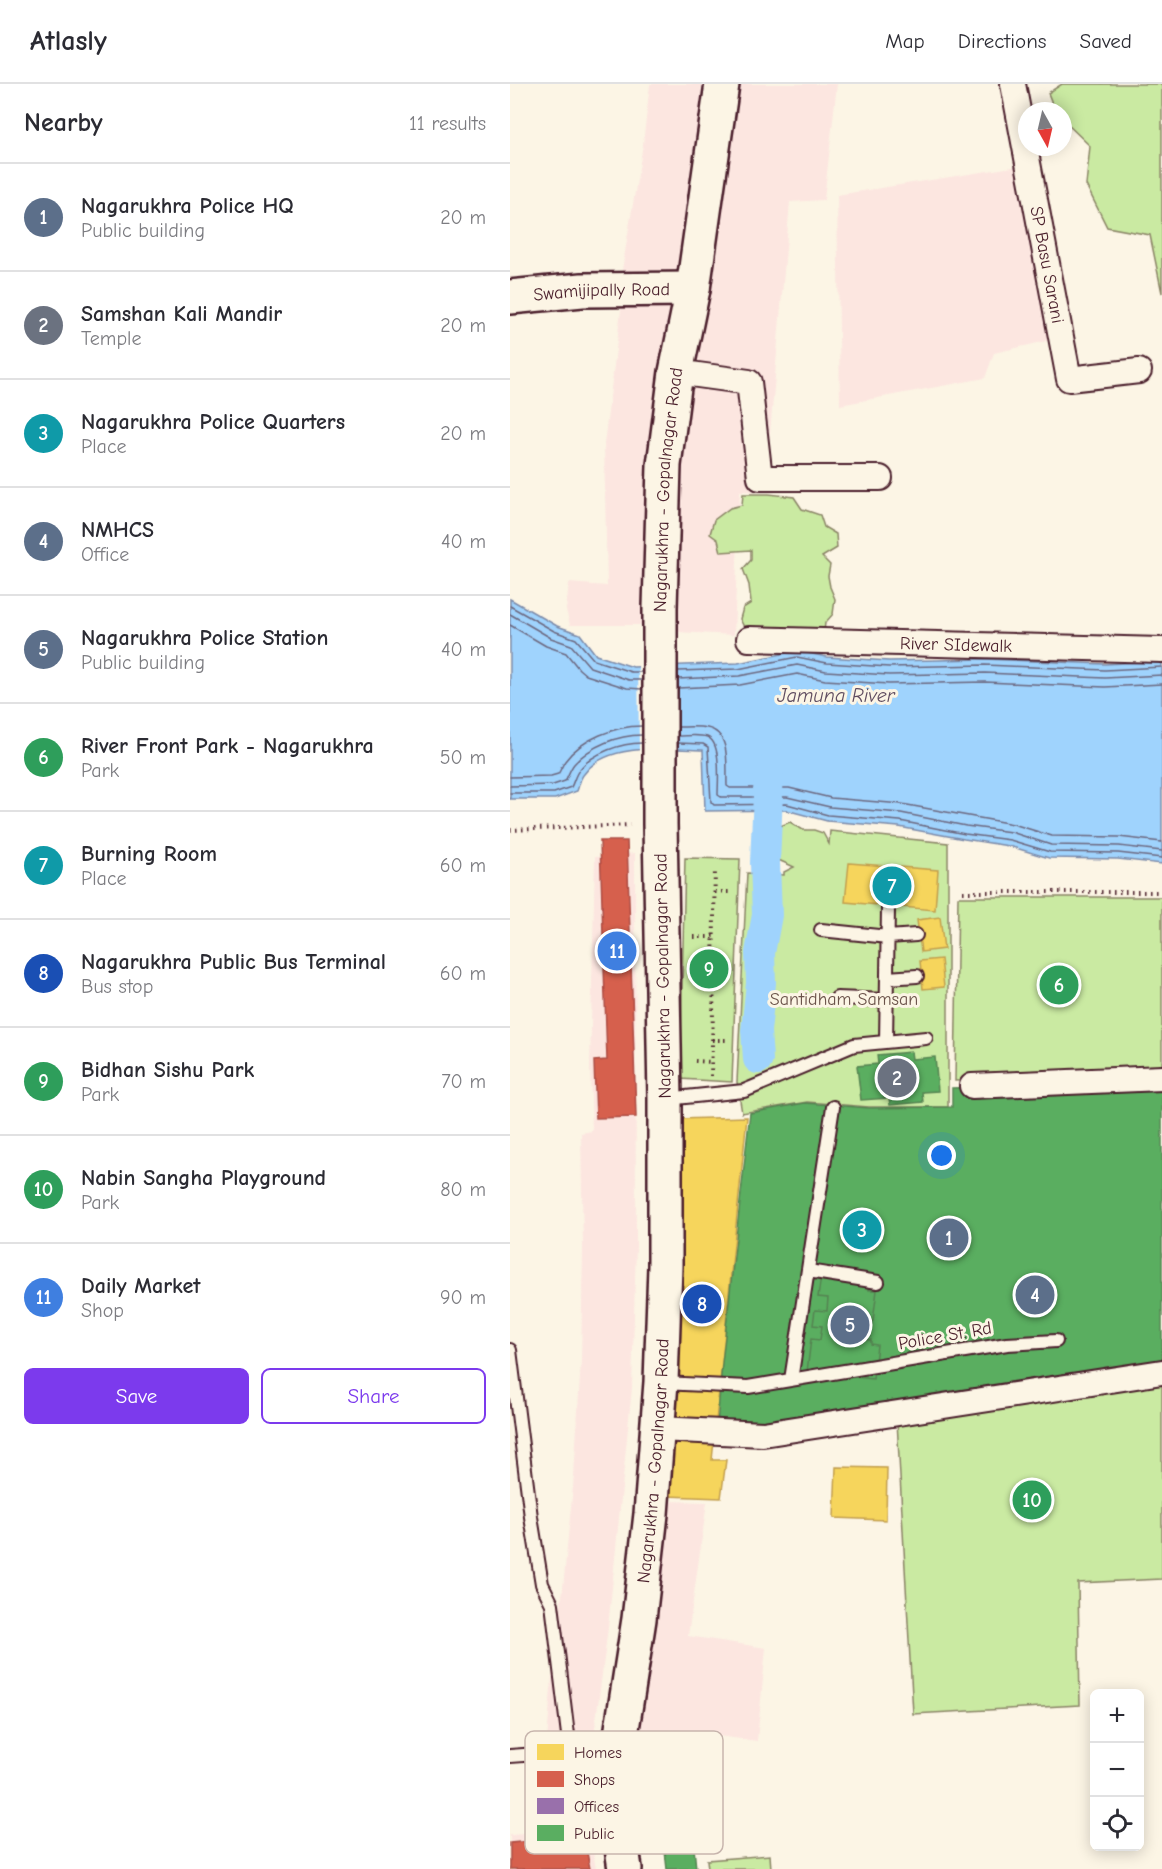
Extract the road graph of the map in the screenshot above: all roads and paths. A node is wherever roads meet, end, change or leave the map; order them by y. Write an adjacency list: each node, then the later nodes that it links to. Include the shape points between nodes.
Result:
1 (722, 84): 3 (main road, Nagarukhra - Gopalnagar Road)
2 (1013, 84): 5 (street, SP Basu Sarani, via 1069,379)
3 (693, 289): 4 (main road, Swamijipally Road, via 582,290); 6 (main road, Nagarukhra - Gopalnagar Road)
4 (510, 297)
5 (1139, 371)
6 (676, 372): 7 (street, via 749,382 760,478); 10 (main road, Nagarukhra - Gopalnagar Road, via 664,465)
7 (880, 478)
8 (749, 639): 9 (street, River SIdewalk)
9 (1162, 650)
10 (660, 824): 11 (path); 40 (main road, Nagarukhra - Gopalnagar Road)
11 (510, 830)
12 (715, 868): 14 (path)
13 (1162, 891): 16 (path)
14 (715, 892): 15 (path); 21 (path)
15 (733, 892)
16 (963, 892)
17 (888, 908): 22 (lane)
18 (821, 930): 22 (lane)
19 (916, 935): 22 (lane)
20 (694, 937): 21 (path)
21 (714, 937): 23 (path)
22 (888, 937): 27 (lane)
23 (713, 965): 24 (path, via 719,966); 28 (path, via 706,972)
24 (721, 972): 25 (path); 28 (path)
25 (733, 972)
26 (917, 976): 27 (lane)
27 (887, 978): 30 (lane)
28 (714, 980): 32 (path)
29 (837, 998): 30 (lane)
30 (887, 1000): 34 (lane)
31 (926, 1038): 34 (lane)
32 (712, 1040): 33 (path); 36 (path)
33 (728, 1040)
34 (886, 1042): 39 (lane, via 854,1045 744,1091)
35 (695, 1061): 36 (path)
36 (712, 1062): 39 (path)
37 (1162, 1078): 38 (street)
38 (972, 1086)
39 (711, 1094): 40 (lane)
40 (665, 1099): 48 (main road, Nagarukhra - Gopalnagar Road)
41 (833, 1107): 42 (lane)
42 (808, 1271): 43 (lane); 47 (lane)
43 (878, 1282)
44 (1056, 1341): 47 (lane, Police St. Rd, via 1007,1344)
45 (510, 1350): 50 (lane, via 531,1517 542,1584 552,1604)
46 (1162, 1372): 49 (street, via 763,1434)
47 (791, 1380): 48 (lane, Police St. Rd, via 748,1387)
48 (661, 1383): 49 (main road, Nagarukhra - Gopalnagar Road)
49 (658, 1429): 51 (main road, Nagarukhra - Gopalnagar Road, via 639,1619)
50 (568, 1731)
51 (622, 1731)
52 (525, 1755): 53 (lane)
53 (510, 1756)
54 (624, 1854): 55 (main road, Nagarukhra - Gopalnagar Road)
55 (626, 1869)

